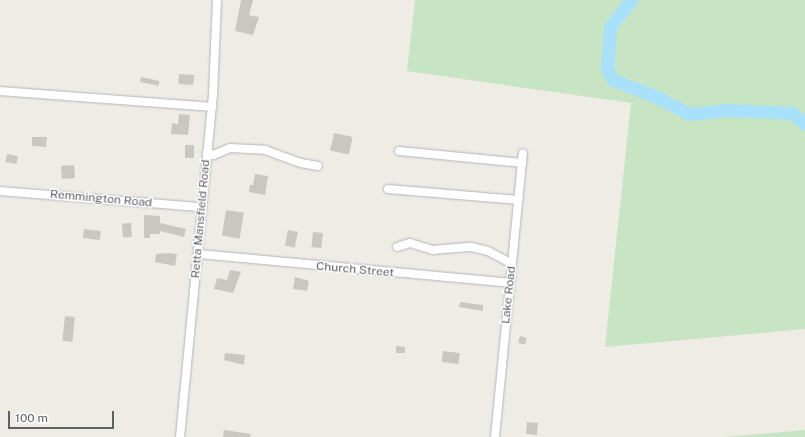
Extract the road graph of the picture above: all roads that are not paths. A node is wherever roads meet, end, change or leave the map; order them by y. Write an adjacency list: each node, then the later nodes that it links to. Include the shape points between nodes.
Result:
1 (217, 0): 3 (street, Retta Mansfield Road)
2 (0, 92): 3 (street)
3 (212, 107): 5 (street, Retta Mansfield Road)
4 (399, 151): 7 (street)
5 (207, 152): 8 (street, via 214,155 230,148 265,150 301,164); 12 (street, Retta Mansfield Road)
6 (523, 153): 7 (street, Lake Road)
7 (522, 164): 11 (street, Lake Road)
8 (318, 166)
9 (388, 189): 11 (street)
10 (0, 191): 12 (street, Remmington Road)
11 (518, 200): 15 (street, Lake Road)
12 (201, 207): 14 (street, Retta Mansfield Road)
13 (398, 247): 15 (street, via 410,243 433,250 479,248)
14 (199, 254): 16 (street, Church Street); 17 (street, Retta Mansfield Road)
15 (512, 264): 16 (street, Lake Road)
16 (510, 283): 18 (street, Lake Road)
17 (180, 437)
18 (496, 437)

